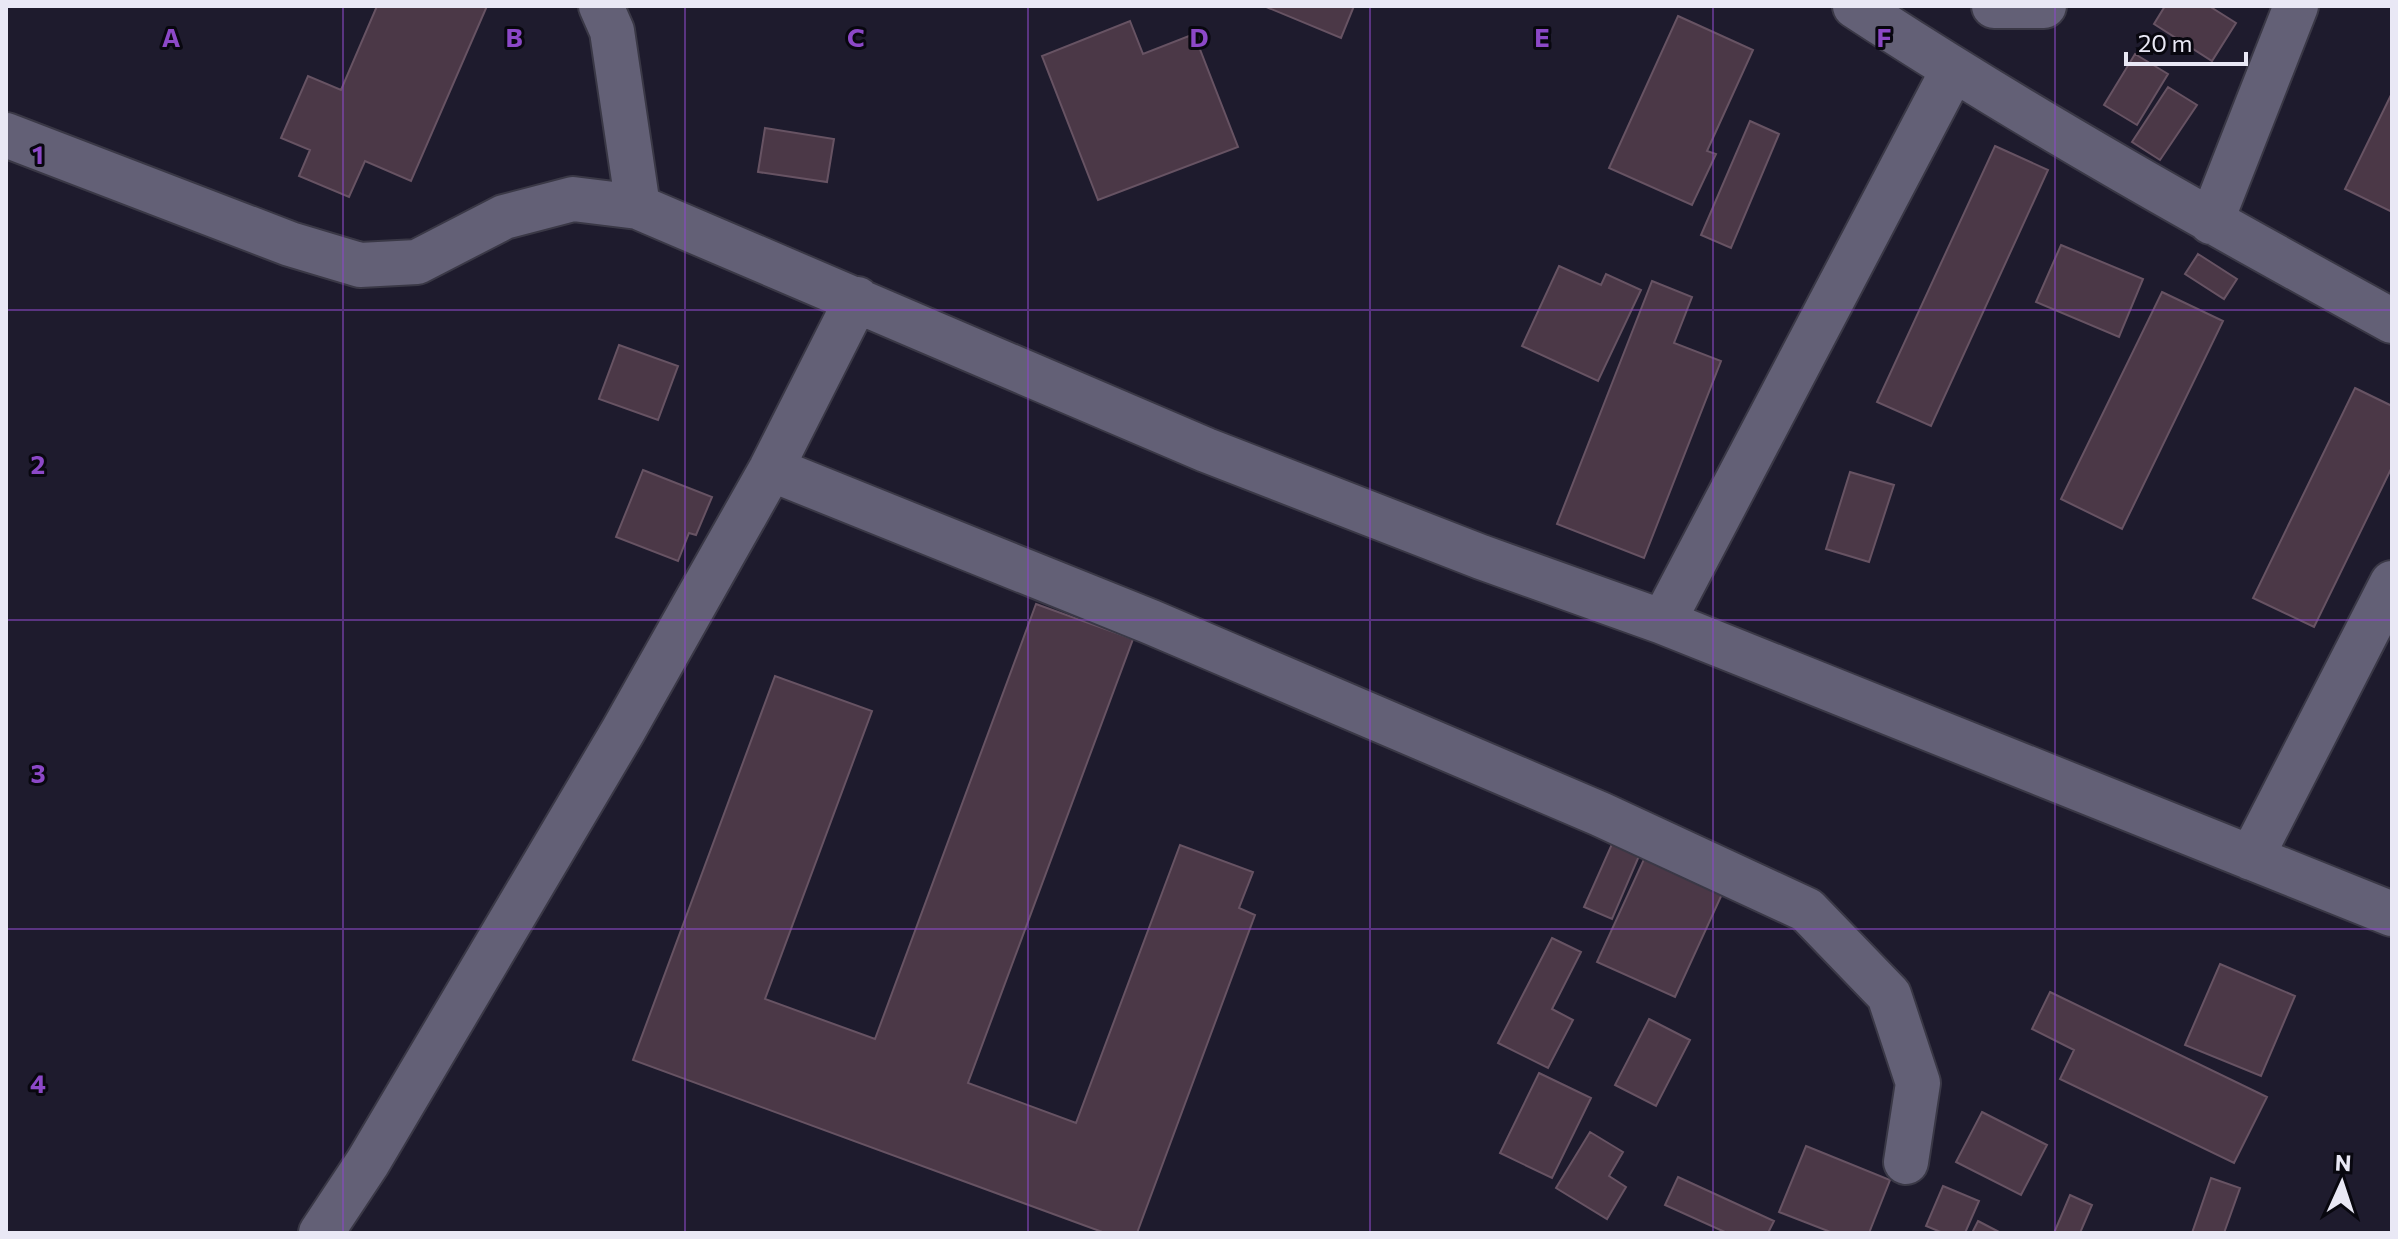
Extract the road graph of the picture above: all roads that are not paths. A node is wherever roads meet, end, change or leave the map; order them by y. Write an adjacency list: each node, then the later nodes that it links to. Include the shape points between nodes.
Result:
1 (601, 6): 8 (street, via 612,31)
2 (1855, 6): 6 (street)
3 (1994, 6): 4 (street)
4 (2044, 6)
5 (2296, 6): 9 (street)
6 (1953, 70): 9 (street); 14 (street)
7 (6, 135): 8 (street, via 290,244 360,265 417,262 504,217 573,199)
8 (638, 207): 10 (street)
9 (2211, 222): 11 (street)
10 (857, 299): 12 (street); 14 (street, via 1206,450)
11 (2392, 321)
12 (771, 469): 17 (street, via 1151,622 1600,814 1807,910 1889,995 1918,1083); 18 (street, via 505,933)
13 (2392, 583): 15 (street)
14 (1663, 622): 15 (street)
15 (2251, 858): 16 (street)
16 (2392, 914)
17 (1906, 1162)
18 (321, 1233)

